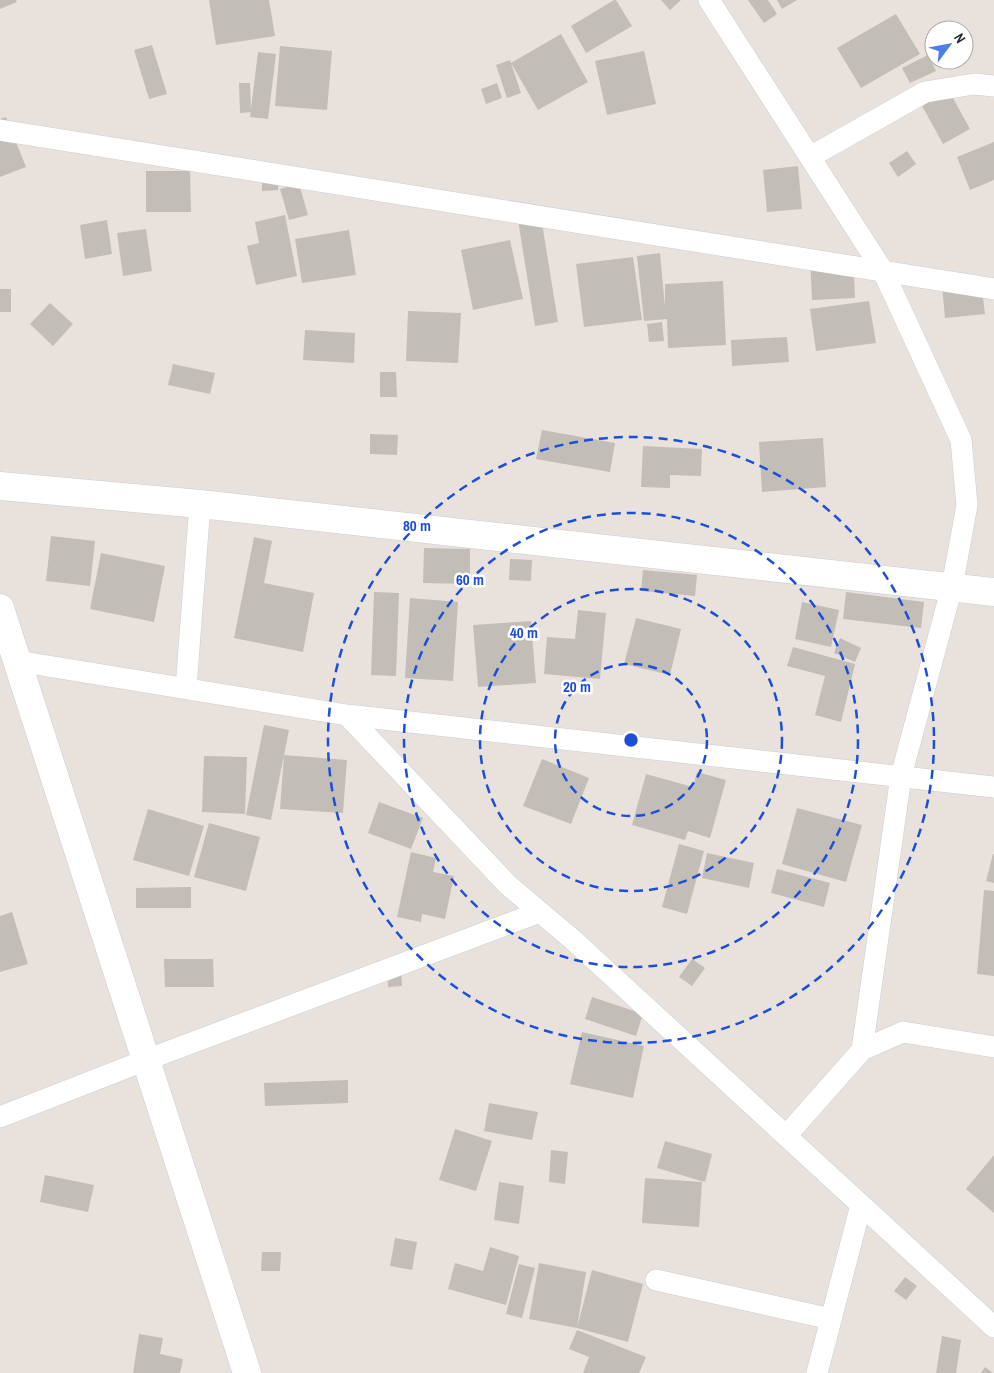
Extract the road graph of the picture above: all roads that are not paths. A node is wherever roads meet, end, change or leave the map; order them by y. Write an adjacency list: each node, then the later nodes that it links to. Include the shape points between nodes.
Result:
1 (709, 0): 4 (street)
2 (994, 86): 4 (street, via 974,84 925,92)
3 (0, 130): 5 (street)
4 (810, 158): 5 (street)
5 (883, 271): 6 (street); 9 (street, via 961,440 967,505)
6 (994, 289)
7 (0, 486): 8 (main road)
8 (200, 504): 9 (main road); 13 (street)
9 (952, 587): 10 (main road); 15 (street)
10 (994, 592)
11 (0, 608): 12 (main road)
12 (17, 661): 13 (street); 20 (main road)
13 (186, 688): 14 (street)
14 (347, 715): 15 (street); 17 (street, via 508,885)
15 (901, 776): 16 (street); 19 (street)
16 (994, 787)
17 (540, 912): 20 (street); 22 (street)
18 (994, 1047): 19 (street, via 903,1032)
19 (862, 1050): 22 (street)
20 (146, 1060): 21 (street); 27 (main road)
21 (0, 1117)
22 (786, 1136): 23 (street)
23 (861, 1205): 25 (street); 26 (street)
24 (656, 1280): 25 (street)
25 (831, 1319): 28 (street)
26 (994, 1328)
27 (247, 1373)
28 (817, 1373)

